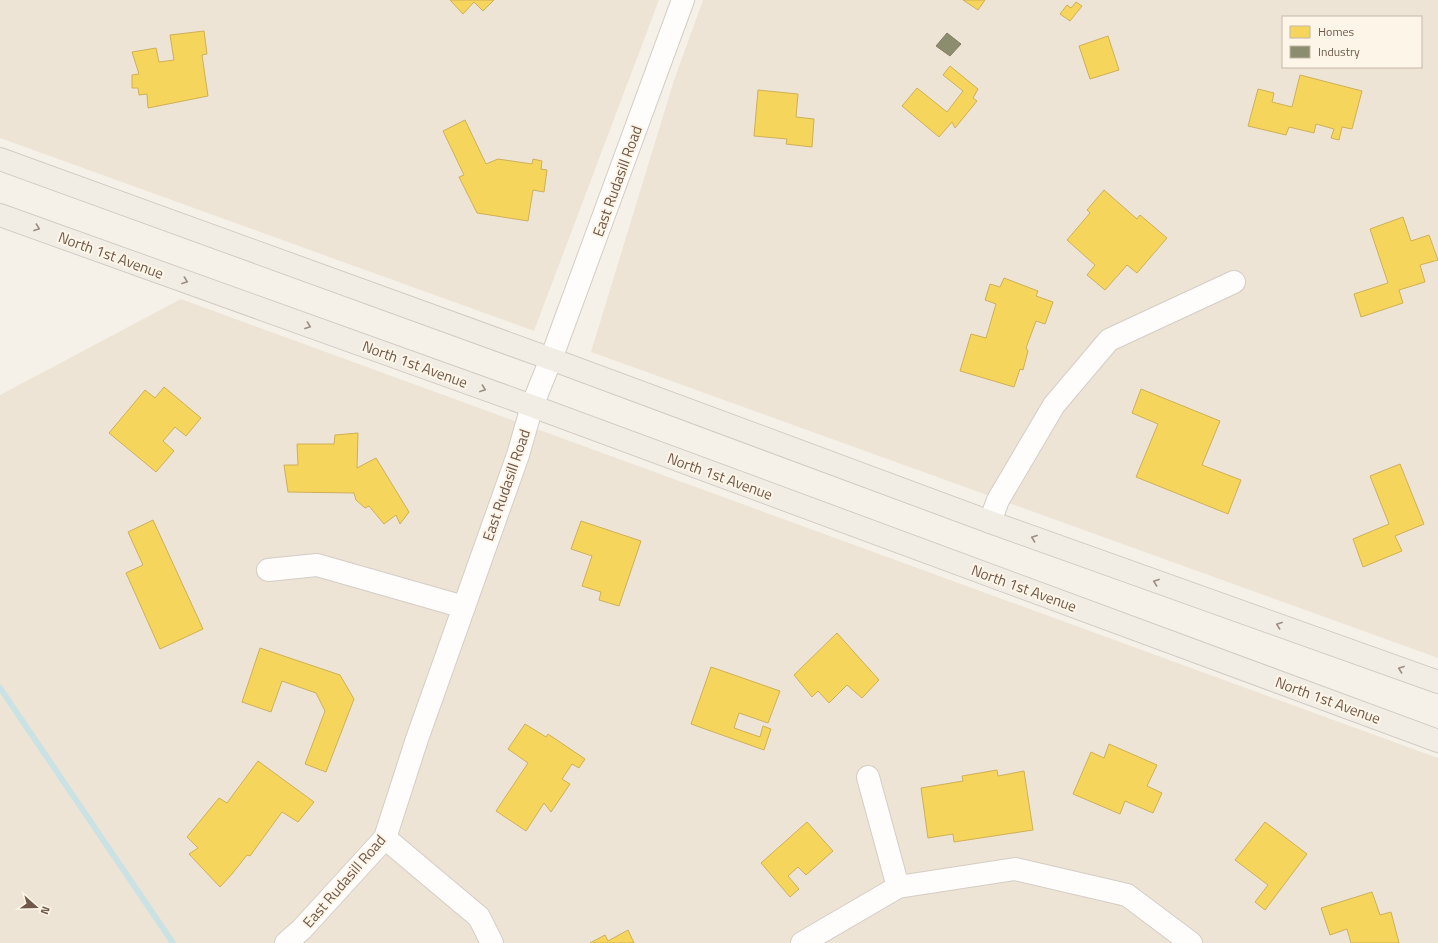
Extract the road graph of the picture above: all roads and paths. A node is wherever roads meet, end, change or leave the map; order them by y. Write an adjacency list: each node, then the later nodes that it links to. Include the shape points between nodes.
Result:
1 (683, 0): 5 (street, East Rudasill Road)
2 (0, 159): 5 (main road)
3 (0, 215): 6 (main road, North 1st Avenue, one-way to 6)
4 (1234, 282): 7 (street, via 1109,340 1054,405 998,500)
5 (552, 359): 6 (street, East Rudasill Road); 7 (main road)
6 (532, 406): 9 (street, East Rudasill Road, via 518,455); 11 (main road, North 1st Avenue)
7 (990, 522): 10 (main road, one-way to 7)
8 (268, 570): 9 (street, via 317,565)
9 (464, 607): 13 (street, East Rudasill Road)
10 (1438, 682)
11 (1438, 741)
12 (868, 777): 14 (street)
13 (385, 838): 15 (street, East Rudasill Road, via 302,929); 16 (street, via 479,917)
14 (898, 887): 17 (street); 18 (street, via 1015,869 1127,895)
15 (286, 943)
16 (492, 943)
17 (802, 943)
18 (1191, 943)

